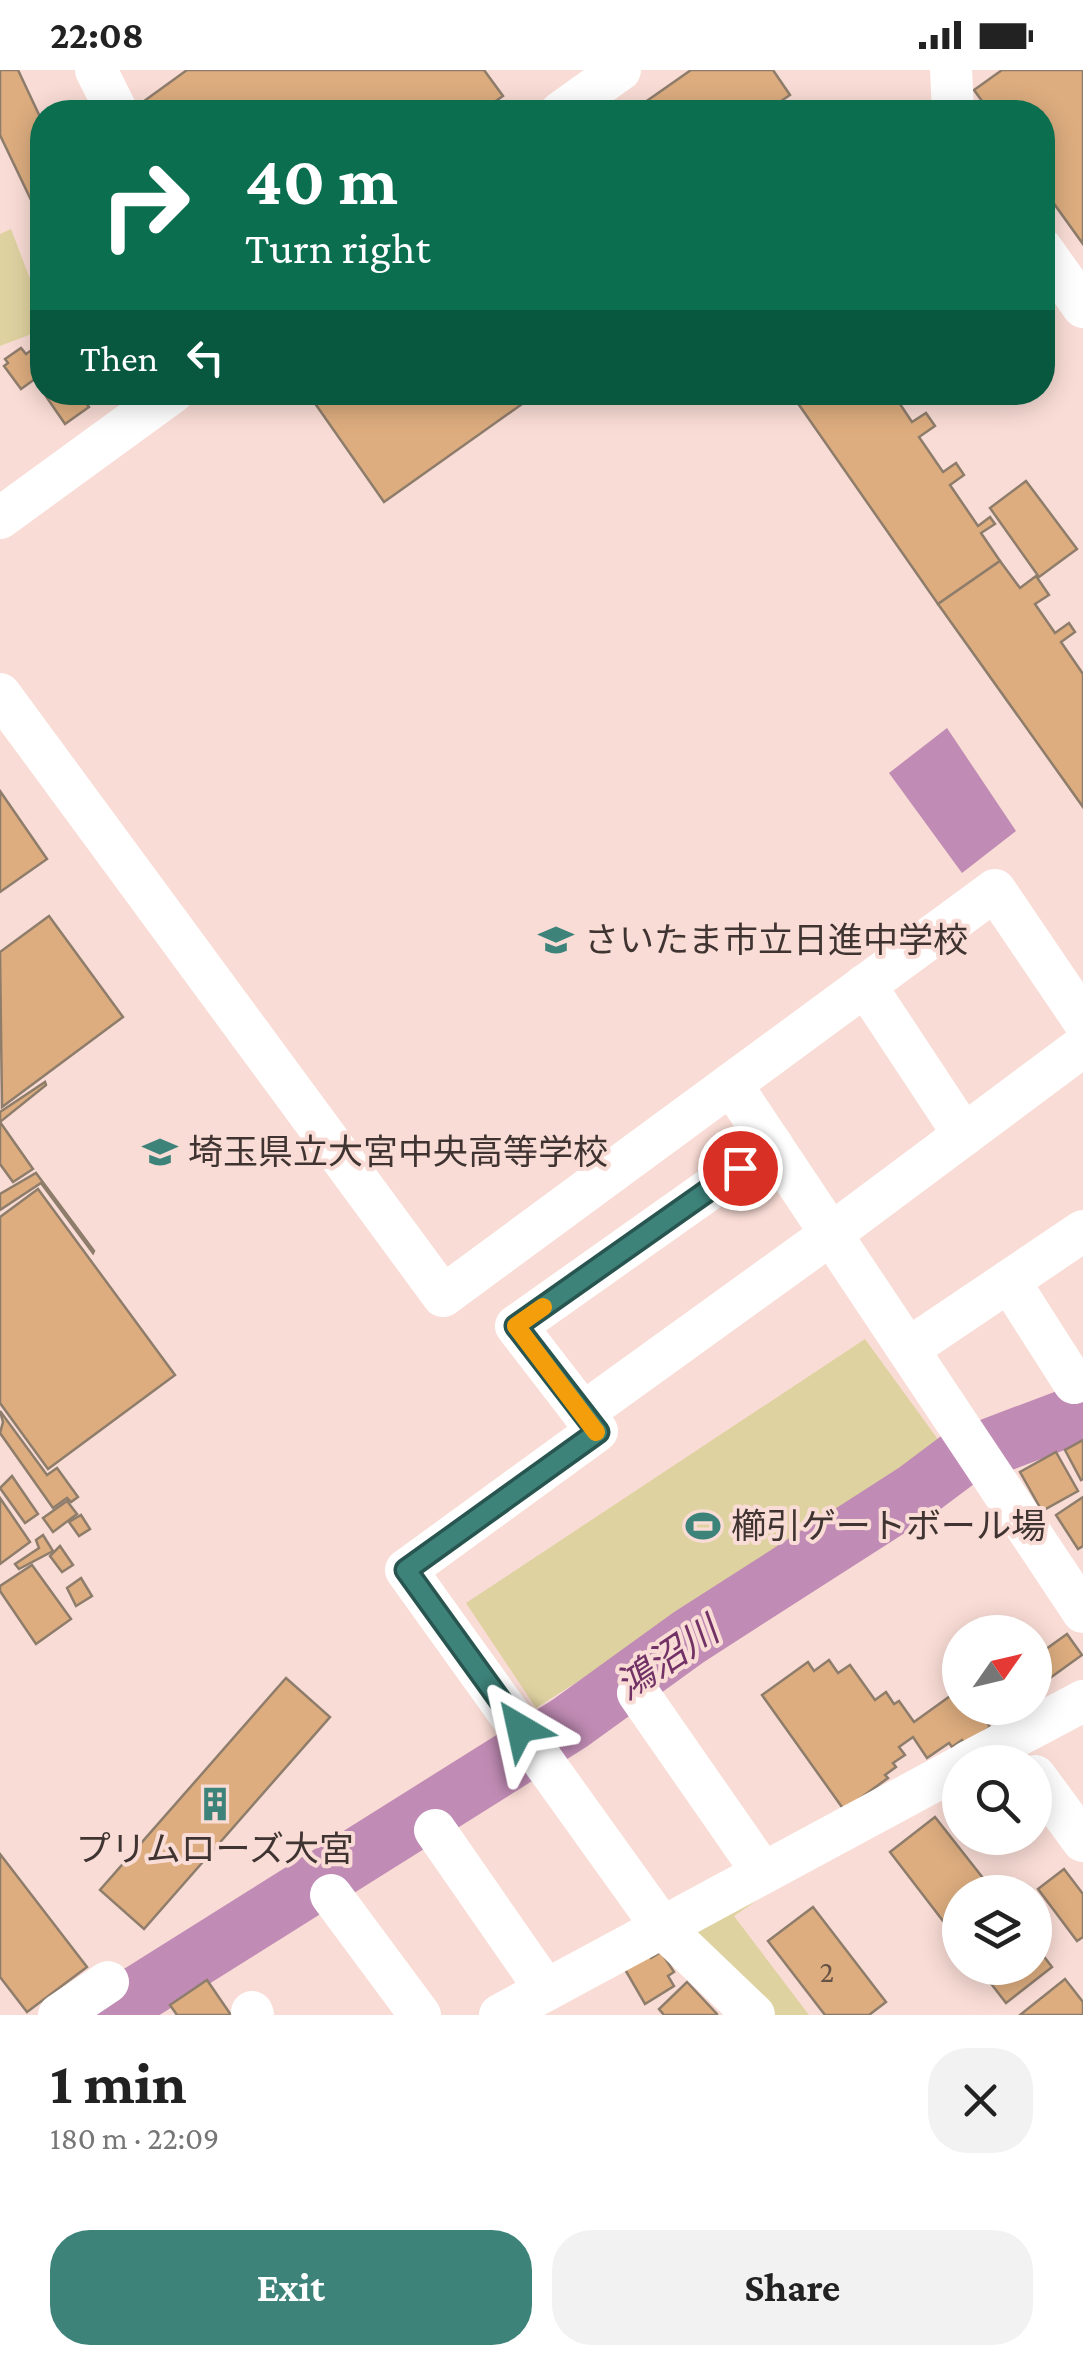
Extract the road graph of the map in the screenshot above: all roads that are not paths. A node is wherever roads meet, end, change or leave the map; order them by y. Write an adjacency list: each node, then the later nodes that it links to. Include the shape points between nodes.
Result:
1 (96, 70): 4 (street)
2 (620, 70): 5 (street)
3 (952, 70): 6 (street)
4 (112, 100)
5 (578, 100)
6 (953, 100)
7 (1055, 267): 8 (street)
8 (1083, 307)
9 (154, 405): 10 (street)
10 (0, 518)
11 (0, 694): 15 (street, via 443,1296)
12 (865, 986): 13 (street, via 995,890); 15 (street); 16 (street)
13 (1083, 1020)
14 (1083, 1046): 16 (street)
15 (731, 1084): 17 (street)
16 (964, 1135): 19 (street)
17 (772, 1145): 19 (street); 23 (street, via 516,1326)
18 (1083, 1230): 20 (street)
19 (831, 1234): 21 (street); 23 (street)
20 (1009, 1281): 21 (street); 22 (street)
21 (908, 1349): 24 (street)
22 (1074, 1383)
23 (583, 1413): 34 (street, via 598,1432 406,1570)
24 (1083, 1612)
25 (638, 1693): 32 (street)
26 (1083, 1701): 27 (street)
27 (1026, 1745)
28 (942, 1777): 32 (street)
29 (1052, 1799): 31 (street)
30 (436, 1830): 36 (street)
31 (1083, 1841)
32 (763, 1873): 34 (street)
33 (331, 1896): 38 (street)
34 (662, 1927): 36 (street); 39 (street)
35 (108, 1982): 37 (street)
36 (523, 2006)
37 (58, 2015)
38 (420, 2015)
39 (754, 2015)

